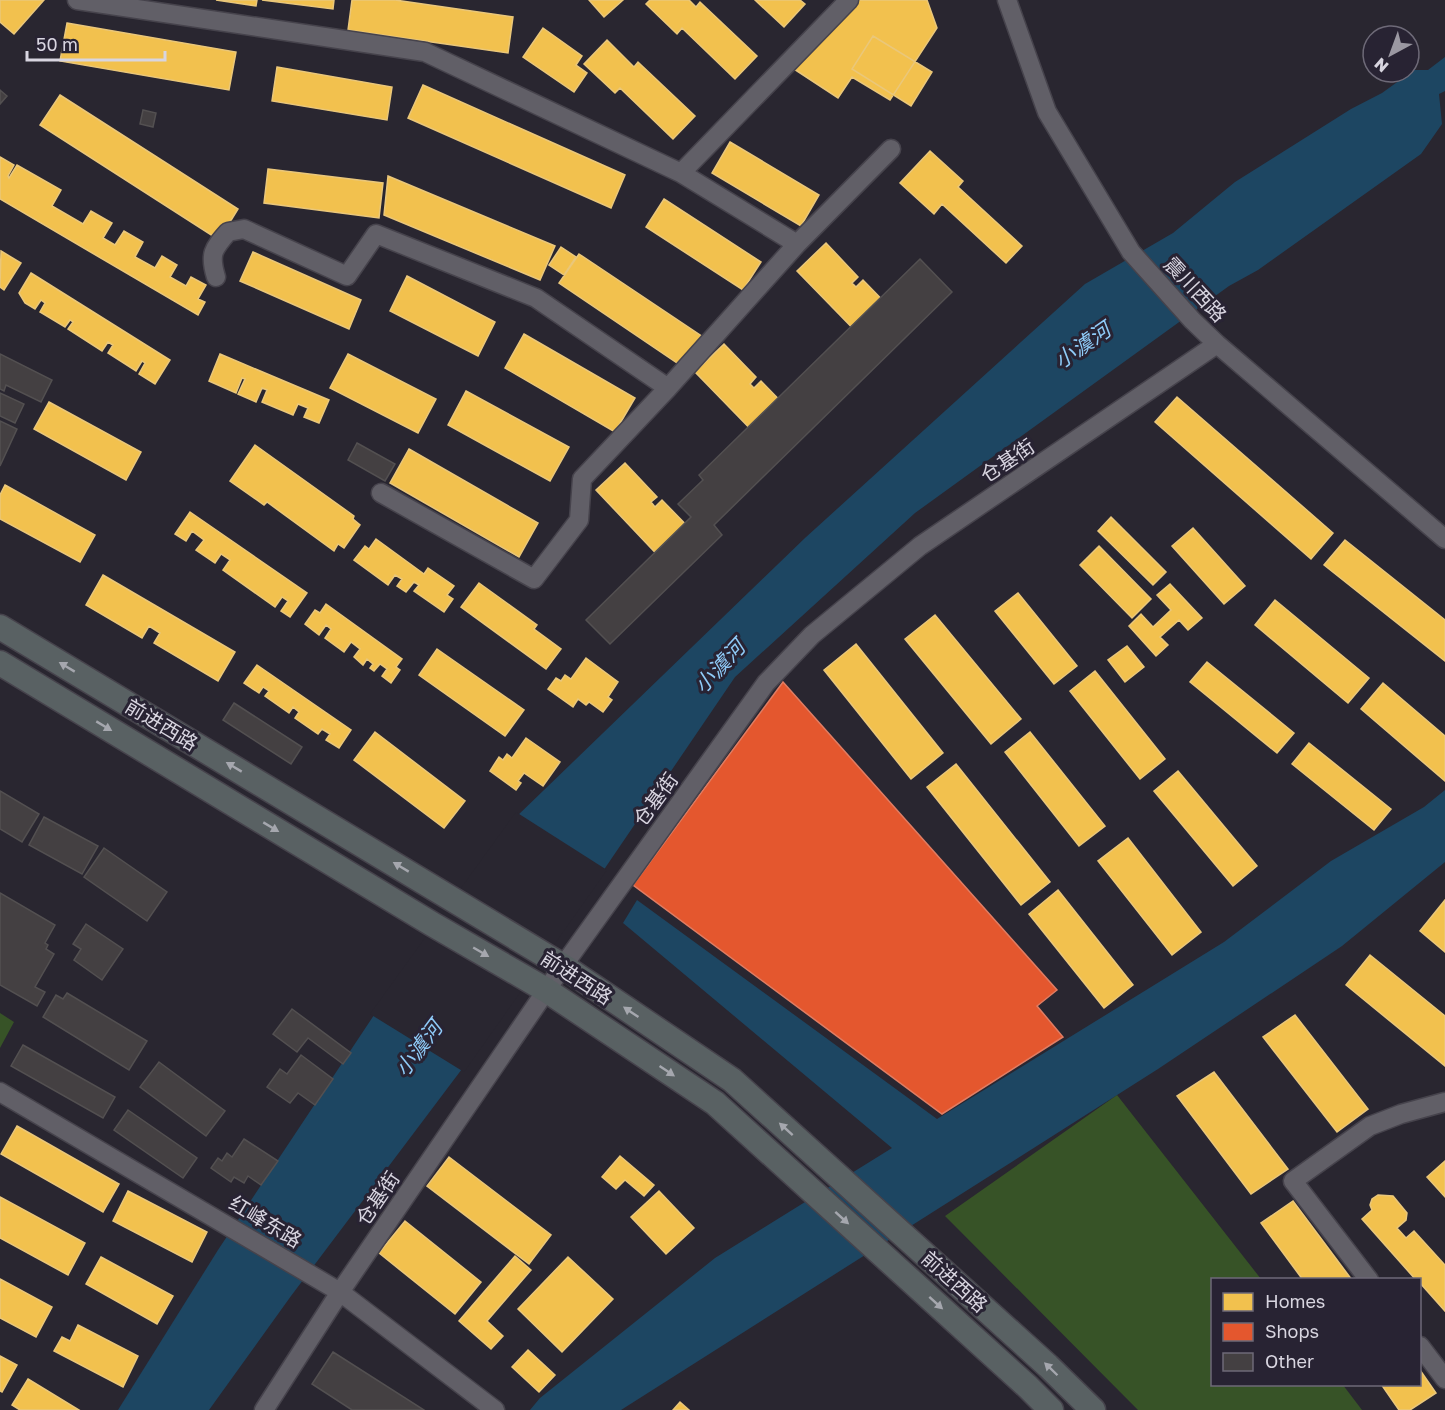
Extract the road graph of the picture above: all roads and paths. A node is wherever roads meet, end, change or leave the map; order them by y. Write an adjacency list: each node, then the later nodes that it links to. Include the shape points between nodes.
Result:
1 (77, 0): 5 (street, via 425,52)
2 (849, 0): 5 (street)
3 (1007, 0): 8 (street, 震川西路, via 1047,112 1131,252)
4 (891, 149): 6 (street)
5 (681, 173): 6 (street)
6 (797, 244): 9 (street)
7 (216, 277): 9 (street, via 213,250 228,232 244,229 346,276 376,234 536,298)
8 (1217, 345): 11 (street, 震川西路); 14 (street, 仓基街, via 920,546 812,635 766,683)
9 (668, 388): 10 (street, via 582,479 579,520 534,579)
10 (381, 493)
11 (1445, 539)
12 (0, 627): 14 (main road, 前进西路, one-way to 12)
13 (0, 663): 15 (main road, 前进西路, one-way to 15)
14 (555, 961): 15 (street, 仓基街); 25 (main road, 前进西路, one-way to 14, via 732,1080)
15 (538, 986): 19 (street, 仓基街); 24 (main road, 前进西路, one-way to 24, via 715,1103)
16 (0, 1092): 19 (street, 红峰东路)
17 (1445, 1102): 18 (street, via 1370,1126 1293,1181)
18 (1367, 1278)
19 (340, 1292): 22 (street, 仓基街); 23 (street, 红峰东路)
20 (1421, 1349): 21 (street)
21 (1445, 1379)
22 (264, 1410)
23 (495, 1410)
24 (1052, 1410)
25 (1093, 1410)

